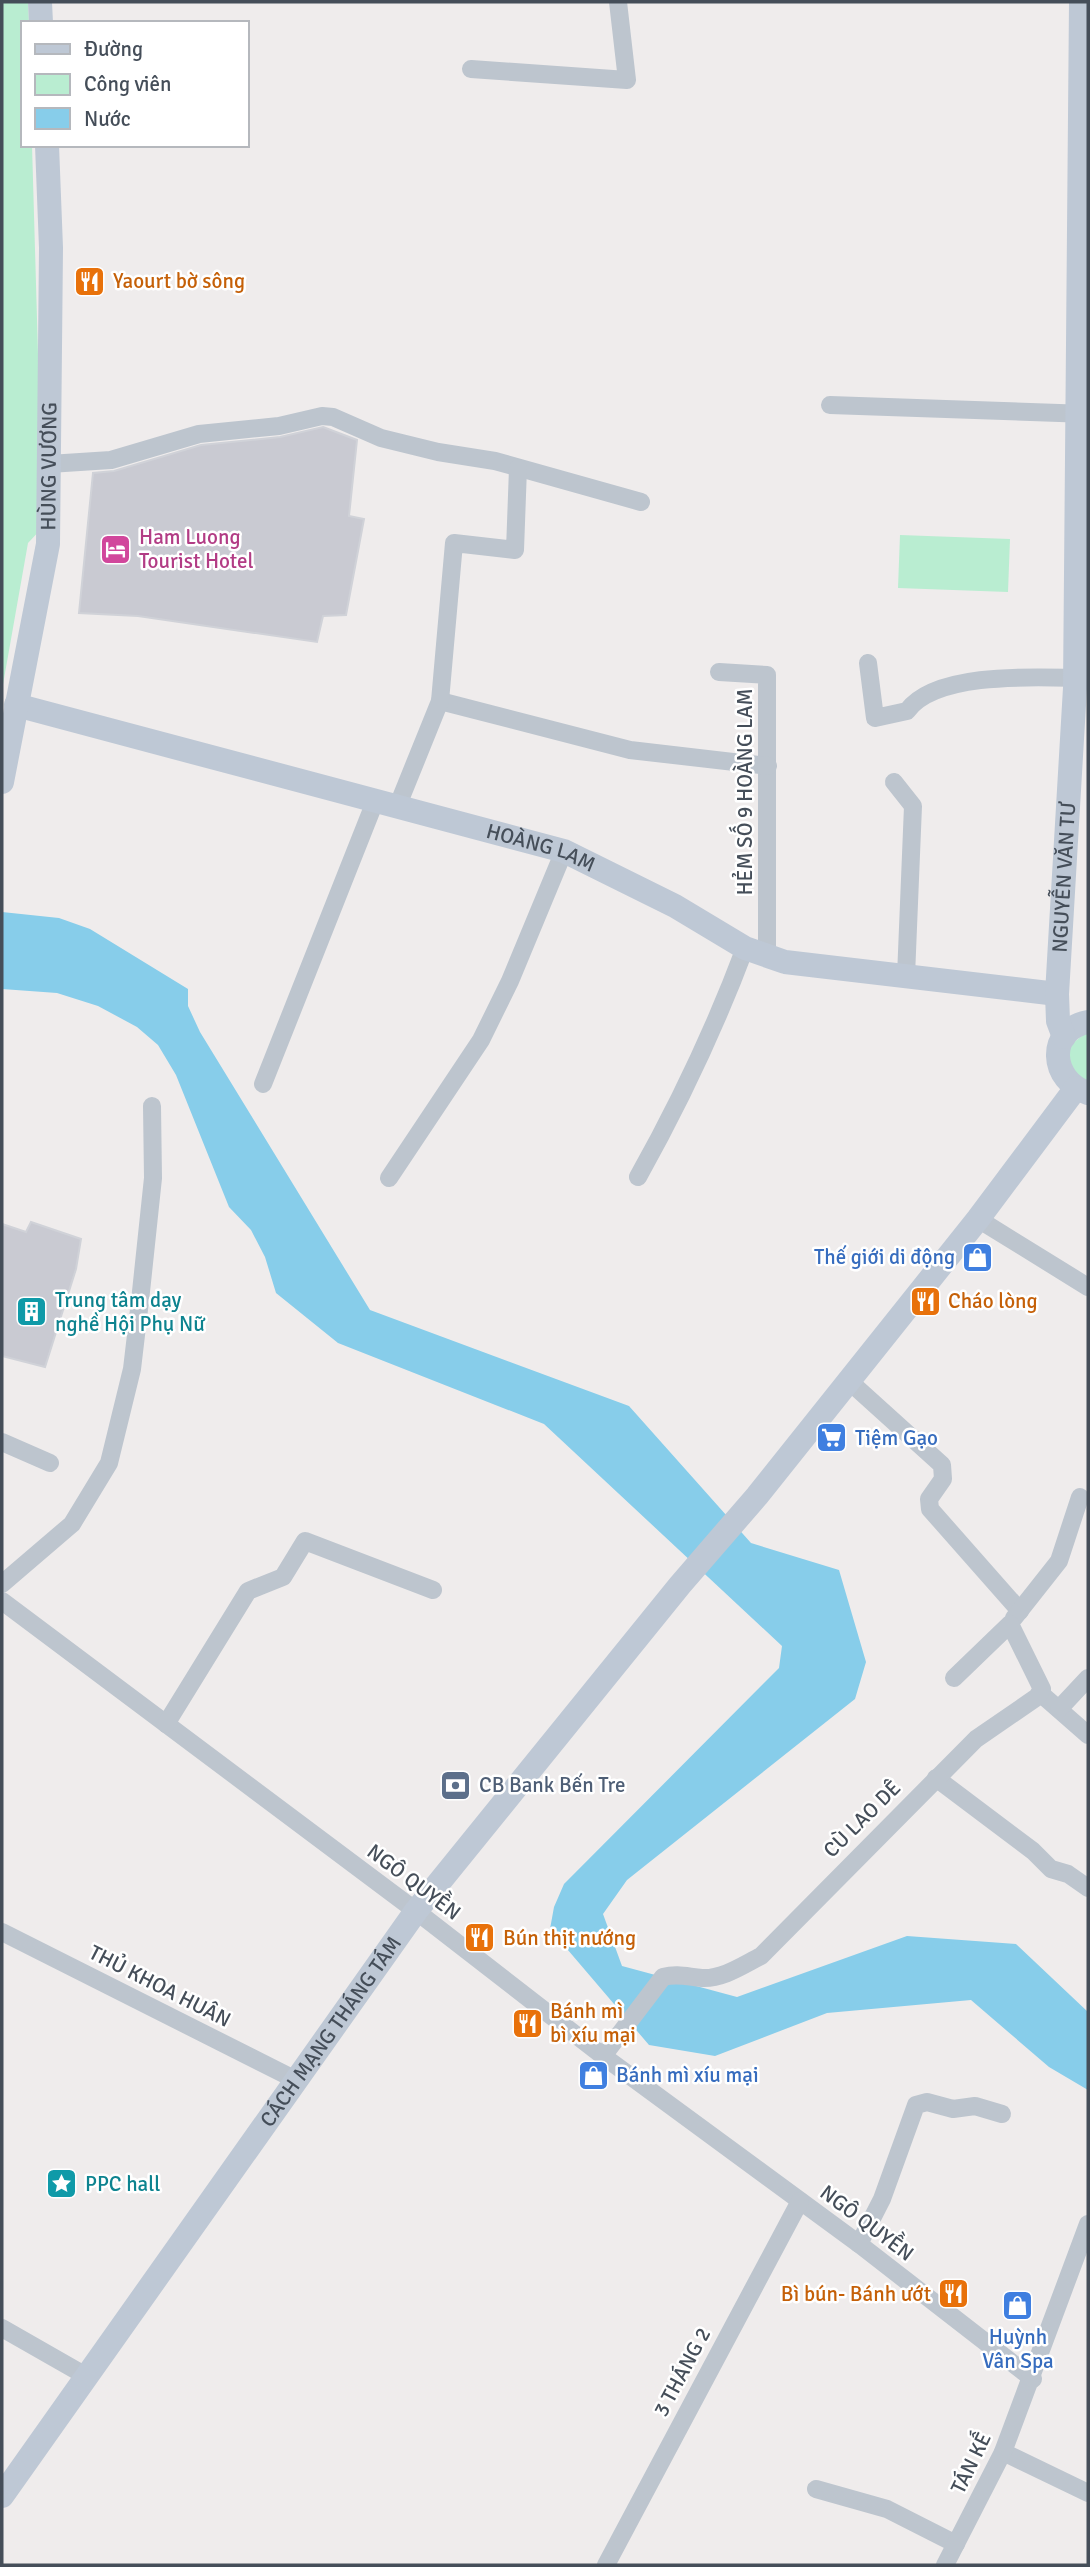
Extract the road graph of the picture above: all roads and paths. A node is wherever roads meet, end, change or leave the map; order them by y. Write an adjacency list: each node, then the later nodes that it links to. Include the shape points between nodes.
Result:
1 (40, 2): 4 (main road)
2 (618, 2): 5 (street, via 626,80)
3 (1081, 2): 8 (main road, NGUYỄN VĂN TƯ)
4 (41, 21)
5 (471, 69)
6 (47, 147): 9 (main road, HÙNG VƯƠNG)
7 (830, 405): 8 (street)
8 (1084, 414): 14 (main road, NGUYỄN VĂN TƯ)
9 (49, 464): 10 (street, via 111,460 199,434 279,426 322,416 382,438); 16 (main road, HÙNG VƯƠNG, via 48,544)
10 (518, 468): 11 (street); 15 (street, via 516,550 454,543)
11 (641, 502)
12 (868, 663): 14 (street, via 875,718 907,711 927,696 974,679)
13 (719, 671): 18 (street, HẺM SỐ 9 HOÀNG LAM, via 767,675)
14 (1076, 678): 17 (main road, NGUYỄN VĂN TƯ)
15 (440, 701): 18 (street, via 630,750); 21 (street)
16 (16, 705): 19 (main road, HÙNG VƯƠNG); 21 (main road, HOÀNG LAM)
17 (1081, 739): 25 (main road, NGUYỄN VĂN TƯ)
18 (768, 766): 23 (street, HẺM SỐ 9 HOÀNG LAM)
19 (2, 782)
20 (894, 782): 24 (street, via 913,806)
21 (387, 802): 22 (main road, HOÀNG LAM); 28 (street)
22 (564, 851): 23 (main road, HOÀNG LAM); 32 (street, via 481,1040)
23 (756, 952): 24 (main road, HOÀNG LAM, via 785,962); 31 (street)
24 (906, 976): 25 (main road, HOÀNG LAM)
25 (1056, 994): 27 (main road, NGUYỄN VĂN TƯ)
26 (1088, 1022): 27 (main road)
27 (1064, 1037): 29 (main road, NGUYỄN VĂN TƯ, via 1060,1071)
28 (263, 1084)
29 (1082, 1090): 33 (main road)
30 (152, 1107): 39 (street, via 153,1178 132,1369 109,1463 72,1524)
31 (638, 1177)
32 (389, 1178)
33 (978, 1219): 34 (street); 35 (main road)
34 (1088, 1287)
35 (849, 1381): 42 (street, via 942,1465 943,1479 929,1499 930,1509); 51 (main road, CÁCH MẠNG THÁNG TÁM)
36 (2, 1442): 37 (street)
37 (50, 1463)
38 (1080, 1497): 42 (street, via 1059,1561)
39 (2, 1584)
40 (433, 1590): 47 (street, via 306,1541 283,1577 248,1591)
41 (2, 1601): 47 (street, NGÔ QUYỀN)
42 (1015, 1617): 43 (street); 45 (street)
43 (954, 1678)
44 (1088, 1678): 46 (street)
45 (1040, 1693): 46 (street); 49 (street, CÙ LAO DÊ, via 976,1740)
46 (1059, 1709): 48 (street)
47 (166, 1724): 51 (street, NGÔ QUYỀN)
48 (1088, 1735)
49 (936, 1778): 50 (street, via 1051,1869); 53 (street, CÙ LAO DÊ, via 761,1956 710,1978 675,1974 663,1978)
50 (1088, 1888)
51 (416, 1911): 53 (street, NGÔ QUYỀN); 54 (main road, CÁCH MẠNG THÁNG TÁM)
52 (2, 1932): 54 (street, THỦ KHOA HUÂN)
53 (603, 2056): 56 (street, NGÔ QUYỀN)
54 (298, 2081): 60 (main road, CÁCH MẠNG THÁNG TÁM)
55 (1002, 2114): 58 (street, via 975,2106 916,2105 882,2199)
56 (800, 2201): 58 (street, NGÔ QUYỀN); 67 (street, 3 THÁNG 2)
57 (1088, 2224): 61 (street, TÁN KẾ)
58 (859, 2244): 61 (street, NGÔ QUYỀN)
59 (2, 2328): 60 (street)
60 (86, 2376): 65 (main road, CÁCH MẠNG THÁNG TÁM)
61 (1032, 2379): 62 (street, TÁN KẾ)
62 (1003, 2452): 64 (street); 66 (street, TÁN KẾ)
63 (816, 2489): 66 (street, via 887,2509)
64 (1088, 2493)
65 (2, 2496)
66 (956, 2544): 68 (street, TÁN KẾ)
67 (607, 2565)
68 (945, 2565)

